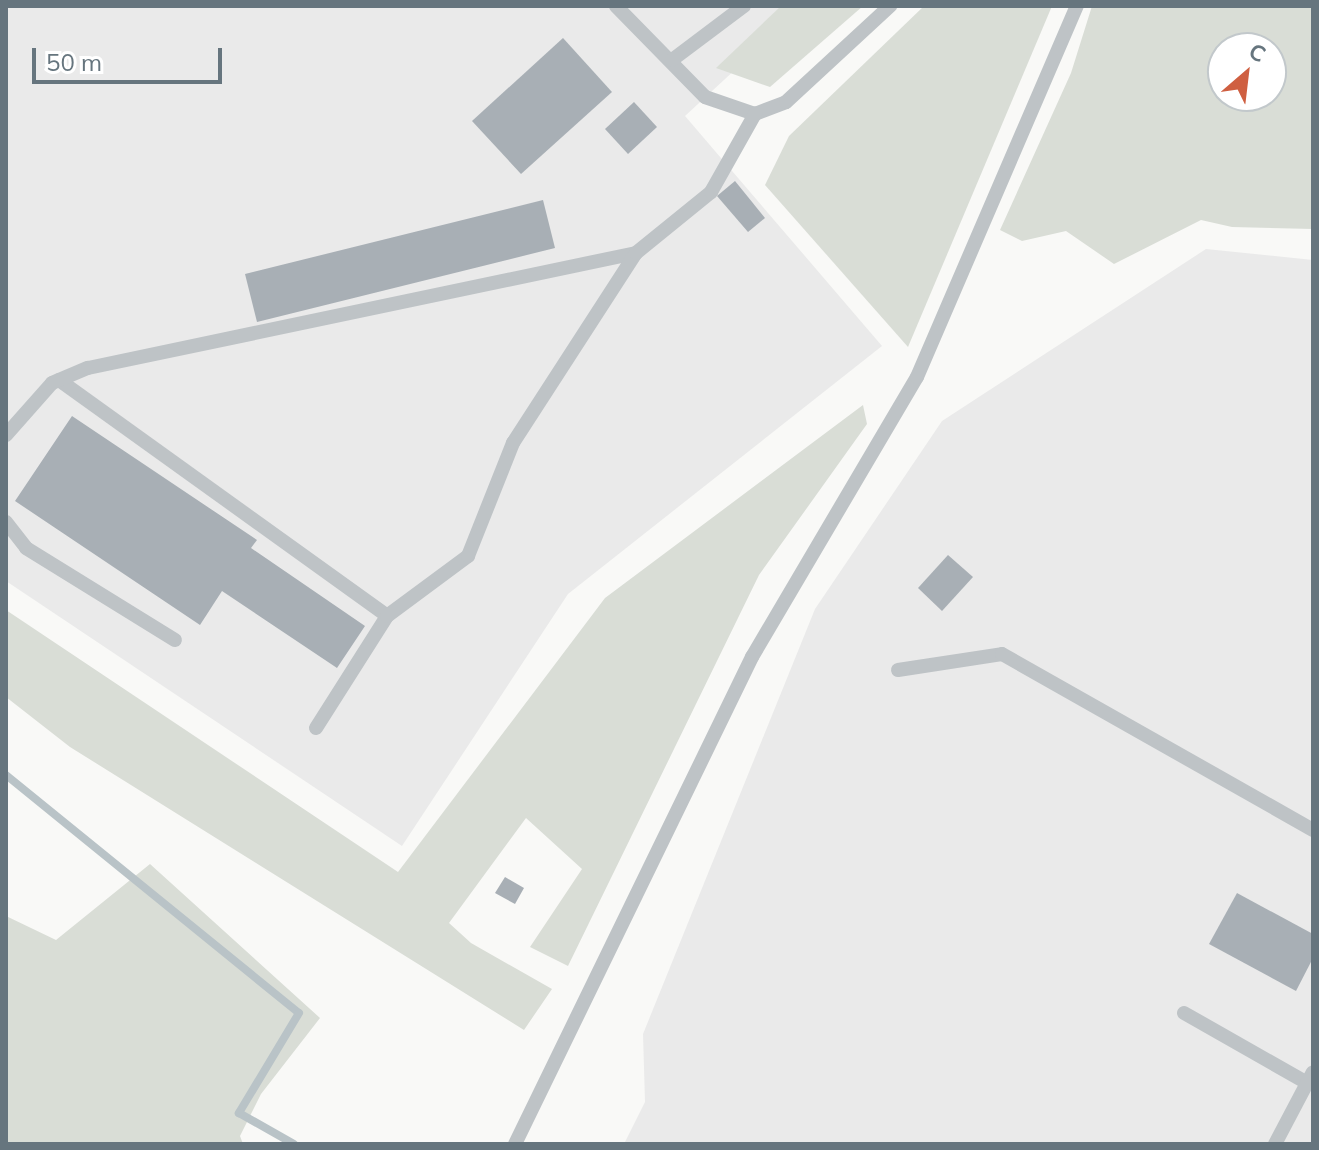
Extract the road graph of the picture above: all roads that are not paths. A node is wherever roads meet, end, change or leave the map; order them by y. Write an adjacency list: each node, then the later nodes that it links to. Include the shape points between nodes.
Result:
1 (616, 6): 5 (lane)
2 (744, 6): 5 (lane)
3 (890, 6): 6 (lane, via 786,102)
4 (1077, 6): 18 (lane, via 917,377 752,657)
5 (672, 60): 6 (lane, via 705,97)
6 (755, 114): 7 (lane, via 711,192)
7 (636, 253): 8 (lane, via 88,368); 11 (lane, via 513,443 468,556)
8 (59, 380): 9 (lane); 11 (lane)
9 (6, 435)
10 (6, 522): 12 (lane, via 26,548)
11 (387, 616): 14 (lane)
12 (175, 640)
13 (898, 670): 15 (lane, via 1002,654)
14 (316, 728)
15 (1313, 830)
16 (1184, 1013): 17 (lane)
17 (1310, 1077): 19 (lane)
18 (515, 1144)
19 (1275, 1144)

